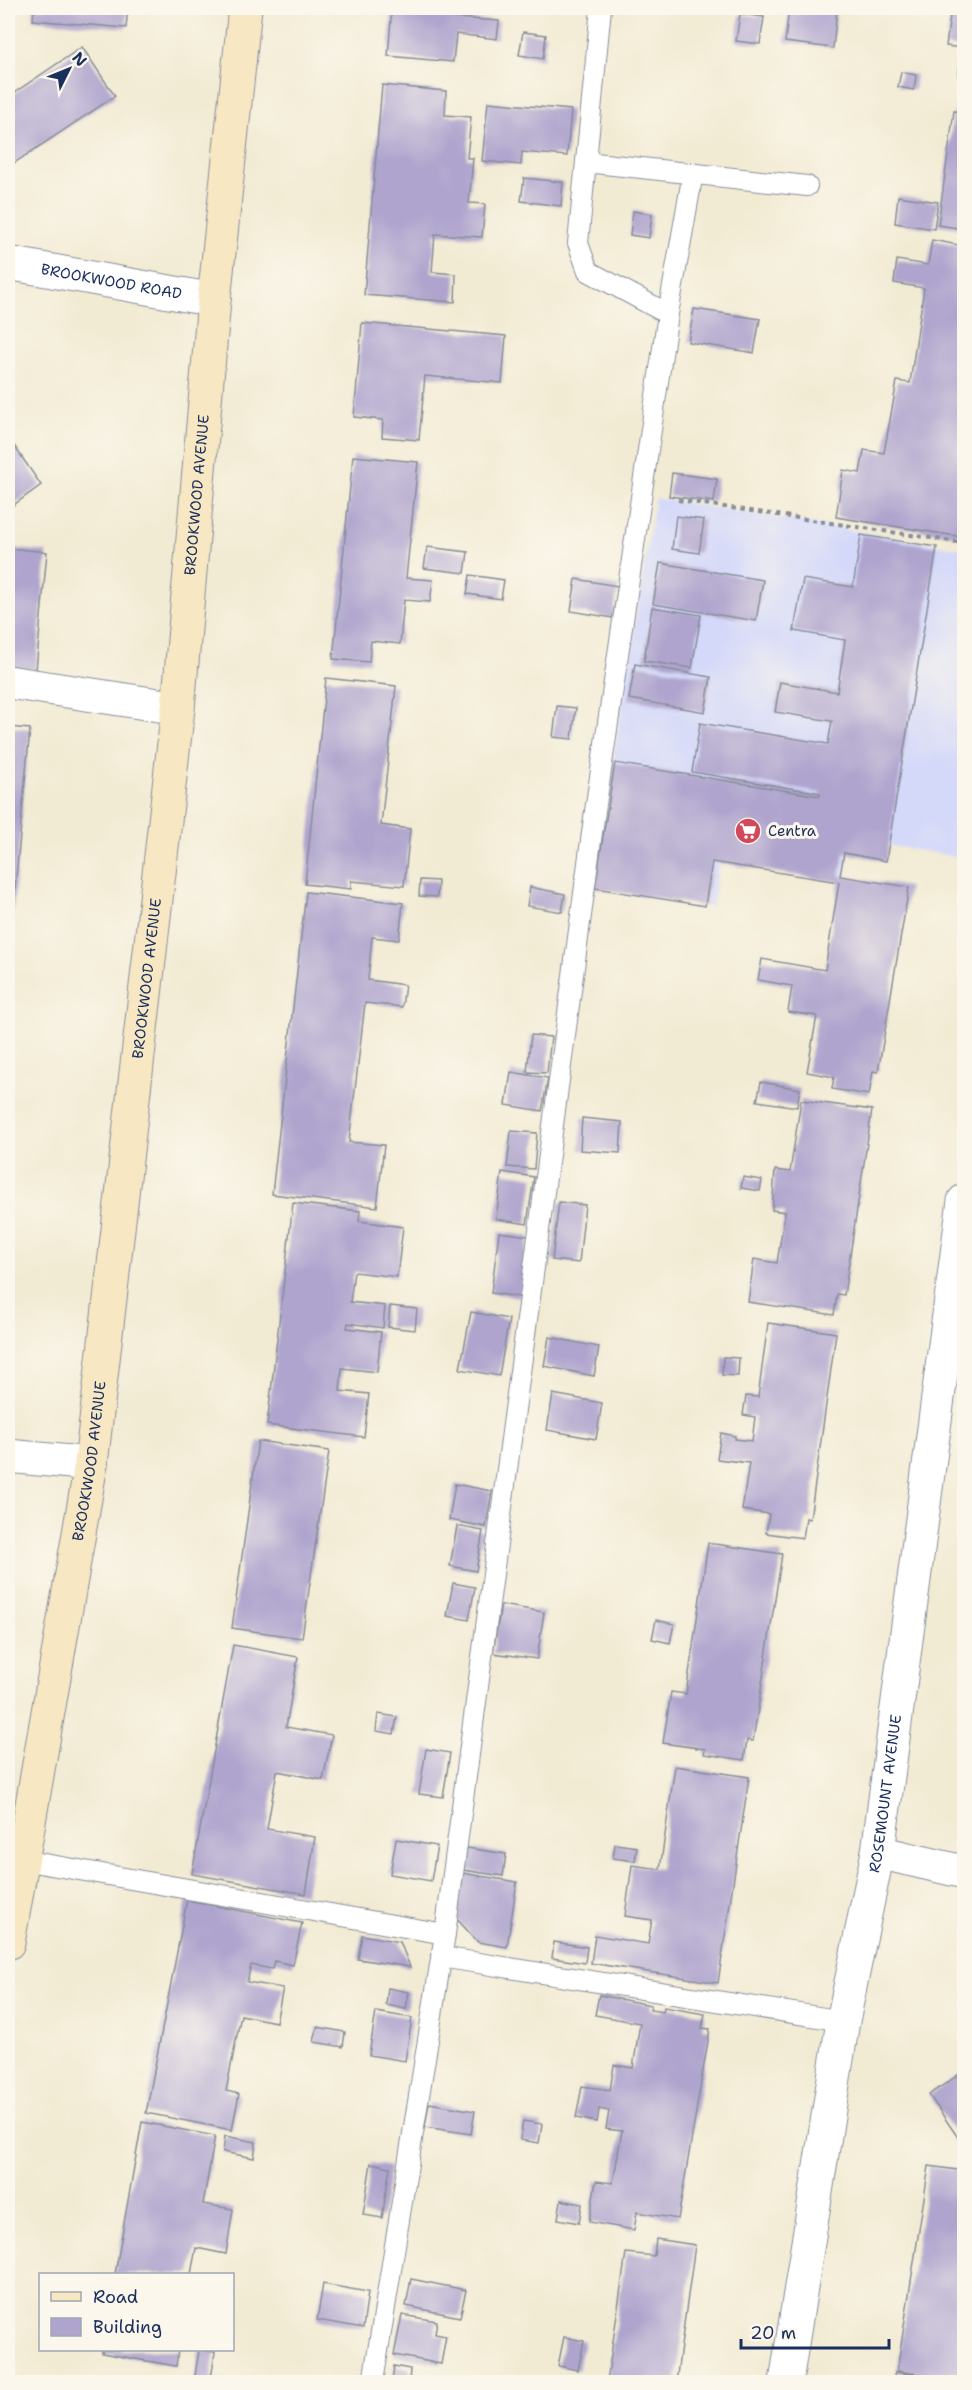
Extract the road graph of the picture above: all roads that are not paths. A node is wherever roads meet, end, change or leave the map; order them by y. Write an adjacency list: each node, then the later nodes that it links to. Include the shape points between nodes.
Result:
1 (245, 8): 7 (main road, BROOKWOOD AVENUE)
2 (601, 8): 3 (lane)
3 (586, 162): 4 (lane); 8 (lane, via 578,243 588,271)
4 (693, 173): 5 (lane); 8 (lane)
5 (807, 186)
6 (8, 263): 7 (street, BROOKWOOD ROAD)
7 (214, 300): 10 (main road, BROOKWOOD AVENUE)
8 (668, 314): 17 (lane, via 594,818)
9 (8, 682): 10 (street)
10 (178, 708): 13 (main road, BROOKWOOD AVENUE)
11 (964, 1201): 14 (street, ROSEMOUNT AVENUE)
12 (8, 1456): 13 (street)
13 (91, 1464): 15 (main road, BROOKWOOD AVENUE)
14 (878, 1852): 16 (street); 20 (street, ROSEMOUNT AVENUE)
15 (22, 1860): 17 (lane); 18 (main road, BROOKWOOD AVENUE)
16 (964, 1872)
17 (445, 1934): 19 (lane)
18 (8, 1943)
19 (441, 1957): 20 (lane); 21 (lane)
20 (843, 2021): 22 (street, ROSEMOUNT AVENUE)
21 (373, 2382)
22 (786, 2382)

